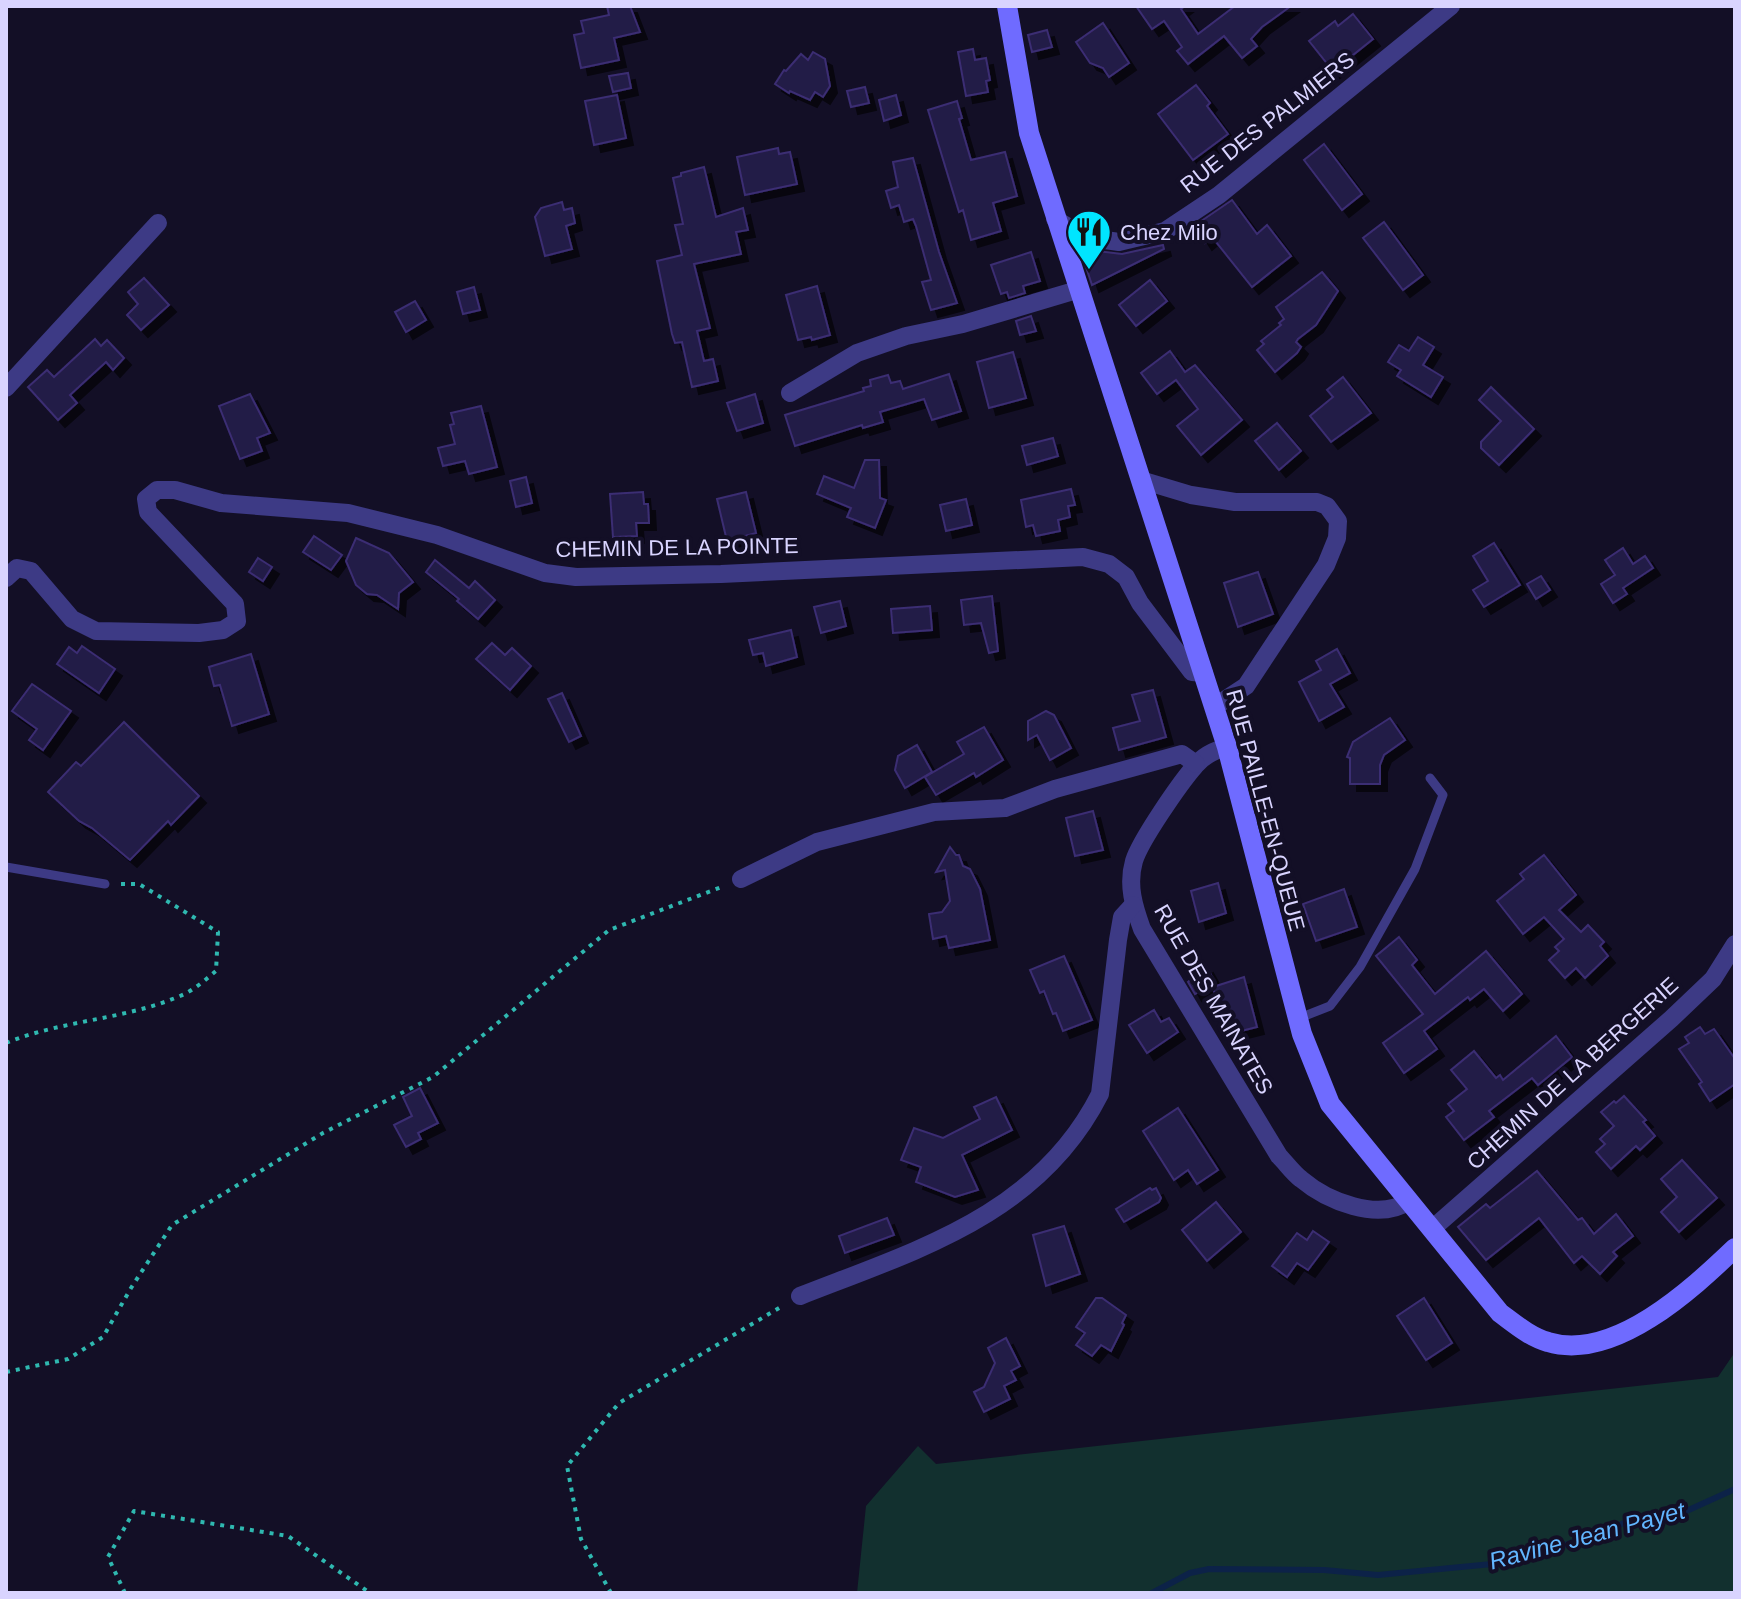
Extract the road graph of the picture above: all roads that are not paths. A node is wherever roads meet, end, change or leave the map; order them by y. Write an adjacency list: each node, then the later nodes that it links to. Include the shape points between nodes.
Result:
1 (1007, 6): 3 (main road, RUE PAILLE-EN-QUEUE, via 1029,133)
2 (1451, 6): 3 (street, RUE DES PALMIERS, via 1219,195 1165,231 1119,242 1084,237)
3 (1055, 219): 5 (main road, RUE PAILLE-EN-QUEUE)
4 (158, 223): 6 (street)
5 (1077, 290): 7 (street, via 857,353); 8 (main road, RUE PAILLE-EN-QUEUE)
6 (6, 388)
7 (790, 393)
8 (1141, 480): 10 (main road, RUE PAILLE-EN-QUEUE); 11 (street, via 1235,502 1317,502 1338,521 1326,565 1246,686)
9 (6, 578): 10 (street, CHEMIN DE LA POINTE, via 17,568 31,571 72,619 96,631 223,630 237,621 235,604 148,512 146,499 157,490 221,503 348,513 437,535 545,573 576,577 1083,557 1109,564 1126,577 1192,672)
10 (1204, 673): 11 (main road, RUE PAILLE-EN-QUEUE)
11 (1214, 707): 12 (main road, RUE PAILLE-EN-QUEUE)
12 (1227, 747): 13 (street, RUE DES MAINATES); 20 (main road, RUE PAILLE-EN-QUEUE)
13 (1196, 764): 16 (street, via 1182,754 1005,808 934,812 817,842); 18 (street, RUE DES MAINATES, via 1134,861)
14 (1430, 778): 20 (lane, via 1443,795 1415,869 1360,967 1330,1006)
15 (6, 867): 17 (lane)
16 (741, 879)
17 (105, 884)
18 (1133, 905): 21 (street, RUE DES MAINATES, via 1142,929 1279,1156 1330,1198 1377,1211); 24 (street, via 1122,917 1100,1094 1061,1154 1022,1193 983,1218)
19 (1735, 944): 22 (street, CHEMIN DE LA BERGERIE, via 1713,979 1671,1019)
20 (1297, 1019): 21 (main road, RUE PAILLE-EN-QUEUE, via 1330,1104)
21 (1409, 1201): 22 (main road, RUE PAILLE-EN-QUEUE)
22 (1432, 1229): 23 (main road, RUE PAILLE-EN-QUEUE, via 1500,1313 1549,1343 1581,1345 1646,1321 1686,1294)
23 (1735, 1248)
24 (800, 1296)

